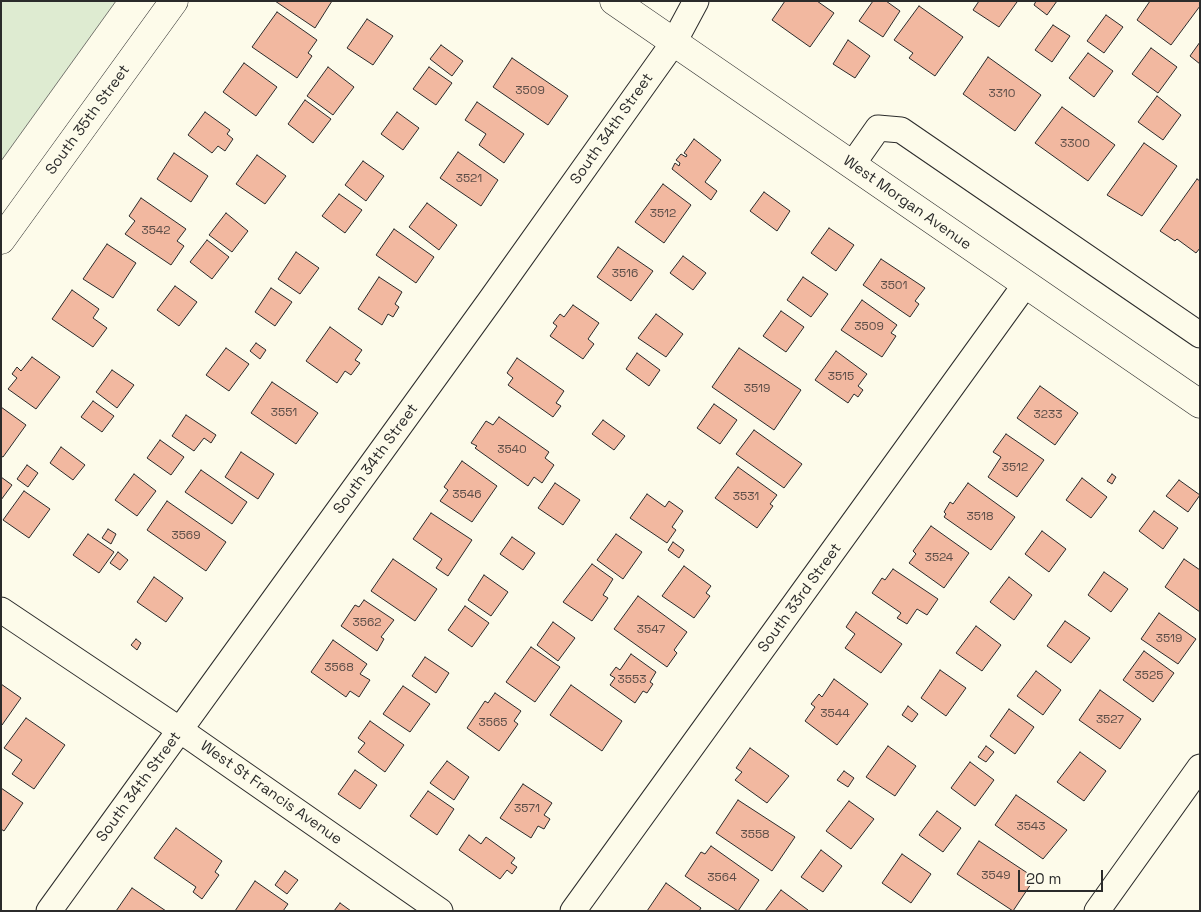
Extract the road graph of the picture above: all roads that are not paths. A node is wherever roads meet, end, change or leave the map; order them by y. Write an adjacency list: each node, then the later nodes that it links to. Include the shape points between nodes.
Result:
1 (174, 1): 6 (street, South 35th Street)
2 (614, 1): 4 (street, West Morgan Avenue)
3 (696, 1): 4 (street, South 34th Street)
4 (674, 42): 5 (street, West Morgan Avenue); 11 (street, South 34th Street)
5 (852, 165): 7 (street, West Morgan Avenue); 8 (street, via 878,128 901,130)
6 (1, 240)
7 (1025, 285): 9 (street, West Morgan Avenue); 15 (street, South 33rd Street)
8 (1200, 335)
9 (1200, 404)
10 (1, 610): 11 (street, West St Francis Avenue)
11 (180, 730): 13 (street, South 34th Street); 14 (street, West St Francis Avenue)
12 (1200, 767): 16 (street)
13 (49, 911)
14 (440, 911)
15 (573, 911)
16 (1097, 911)

